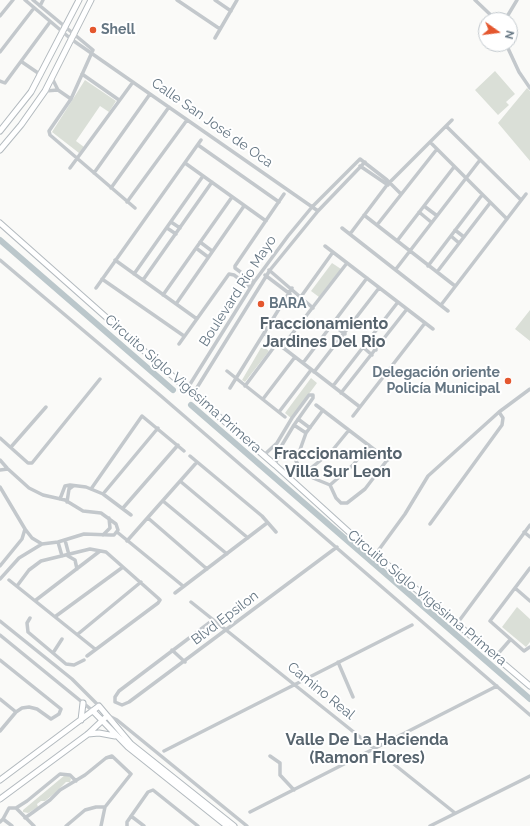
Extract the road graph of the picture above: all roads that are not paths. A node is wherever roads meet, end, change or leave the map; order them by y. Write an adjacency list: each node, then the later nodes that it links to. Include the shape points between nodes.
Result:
1 (13, 0): 17 (street)
2 (25, 0): 13 (street, Calle San José de Oca)
3 (32, 0): 12 (street, Calle San José de Oca)
4 (43, 0): 12 (street)
5 (79, 0): 20 (main road)
6 (91, 0): 21 (main road)
7 (177, 0): 19 (street)
8 (215, 0): 14 (street)
9 (237, 0): 14 (street)
10 (475, 0): 15 (street)
11 (517, 0): 16 (street)
12 (40, 6): 20 (street, Calle San José de Oca)
13 (34, 8): 18 (street, Calle San José de Oca); 23 (street)
14 (231, 10): 19 (street)
15 (488, 12)
16 (510, 12)
17 (0, 16)
18 (50, 22): 20 (street, Calle San José de Oca); 26 (street)
19 (220, 29): 22 (street)
20 (64, 30): 21 (street, Calle San José de Oca); 28 (main road)
21 (73, 37): 25 (street, Calle San José de Oca, via 92,47); 29 (main road)
22 (215, 38)
23 (0, 52)
24 (510, 52): 32 (street)
25 (93, 54): 27 (street); 31 (street, Calle San José de Oca)
26 (22, 62): 28 (street); 30 (street, via 5,83)
27 (82, 74): 36 (street); 37 (street)
28 (41, 75): 42 (main road)
29 (52, 77): 33 (street); 34 (main road)
30 (0, 81)
31 (132, 82): 35 (street, Calle San José de Oca); 37 (street)
32 (530, 88)
33 (58, 90): 34 (street); 36 (street)
34 (45, 91): 47 (main road)
35 (150, 94): 38 (street, Calle San José de Oca); 56 (street)
36 (70, 99): 48 (street, via 49,133)
37 (119, 100): 48 (street)
38 (168, 107): 39 (street, Calle San José de Oca); 61 (street)
39 (187, 120): 68 (street); 72 (street, Calle San José de Oca)
40 (452, 120): 41 (street)
41 (446, 126): 44 (street); 49 (street)
42 (0, 131)
43 (201, 140): 45 (street)
44 (430, 142): 46 (street); 60 (street)
45 (198, 145): 51 (street); 69 (street)
46 (437, 149): 54 (street); 63 (street)
47 (0, 150)
48 (77, 159): 55 (street); 56 (street)
49 (480, 160): 58 (street); 67 (street)
50 (364, 161): 52 (street, Boulevard Río Mayo); 53 (street, Boulevard Río Mayo); 60 (street)
51 (185, 163): 57 (street); 103 (street)
52 (356, 163): 53 (street); 72 (street, Boulevard Río Mayo)
53 (361, 167): 60 (street); 75 (street, Boulevard Río Mayo)
54 (454, 167): 58 (street); 73 (street)
55 (70, 168)
56 (94, 173): 61 (street)
57 (203, 176): 59 (street); 81 (street)
58 (466, 178): 65 (street); 78 (street)
59 (212, 182): 66 (street); 86 (street)
60 (388, 184): 63 (street); 77 (street)
61 (111, 188): 68 (street)
62 (284, 194): 69 (street)
63 (401, 194): 84 (street)
64 (526, 194): 67 (street)
65 (482, 195): 70 (street); 88 (street)
66 (232, 197): 71 (street); 94 (street)
67 (521, 200): 79 (street)
68 (128, 202): 74 (street)
69 (279, 202): 80 (street)
70 (490, 203): 79 (street); 92 (street)
71 (244, 206): 80 (street); 99 (street)
72 (312, 206): 75 (street, Calle San José de Oca); 105 (street, Boulevard Río Mayo)
73 (424, 206): 76 (street); 78 (street)
74 (135, 208)
75 (318, 211): 108 (street, Boulevard Río Mayo)
76 (419, 212): 82 (street); 93 (street)
77 (364, 215): 84 (street); 90 (street)
78 (436, 215): 82 (street)
79 (507, 220): 117 (street)
80 (266, 221): 116 (street, via 235,266)
81 (171, 222): 85 (street); 86 (street)
82 (431, 222): 98 (street)
83 (0, 223): 157 (main road, Circuito Siglo Vigésima Primera)
84 (377, 225): 93 (street)
85 (167, 228): 89 (street); 111 (street)
86 (180, 228): 89 (street)
87 (342, 228): 90 (street)
88 (455, 230): 91 (street); 92 (street)
89 (176, 234): 115 (street)
90 (350, 234): 107 (street)
91 (451, 236): 95 (street); 106 (street)
92 (464, 238): 95 (street)
93 (397, 240): 98 (street)
94 (200, 242): 97 (street); 99 (street)
95 (459, 243): 110 (street)
96 (325, 246): 100 (street)
97 (196, 248): 101 (street); 124 (street)
98 (410, 250): 106 (street); 107 (street)
99 (212, 251): 101 (street)
100 (333, 252): 104 (street); 125 (street)
101 (208, 257): 127 (street)
102 (0, 260): 222 (street)
103 (115, 260): 111 (street); 114 (street)
104 (347, 263): 113 (street); 129 (street)
105 (265, 266): 108 (street); 109 (street, Boulevard Río Mayo)
106 (428, 266): 110 (street)
107 (396, 269): 128 (street)
108 (270, 270): 112 (street, Boulevard Río Mayo); 120 (street)
109 (261, 272): 112 (street); 116 (street, Boulevard Río Mayo)
110 (437, 272): 117 (street)
111 (134, 274): 115 (street)
112 (266, 276): 122 (street); 160 (street, Boulevard Río Mayo)
113 (367, 278): 121 (street); 133 (street)
114 (102, 279): 119 (street); 140 (street)
115 (143, 280): 124 (street)
116 (254, 282): 118 (street, Boulevard Río Mayo)
117 (455, 286): 128 (street)
118 (250, 287): 132 (street, via 229,274); 157 (street, Boulevard Río Mayo)
119 (96, 288)
120 (292, 288): 122 (street); 123 (street)
121 (379, 288): 126 (street); 136 (street)
122 (289, 294): 123 (street); 138 (street)
123 (296, 294): 125 (street)
124 (163, 295): 127 (street)
125 (300, 298): 129 (street)
126 (398, 302): 130 (street); 142 (street)
127 (176, 304): 132 (street)
128 (441, 305): 131 (street)
129 (313, 308): 144 (street)
130 (407, 309): 134 (street); 146 (street)
131 (448, 310)
132 (197, 319): 140 (street)
133 (337, 319): 135 (street); 136 (street)
134 (425, 323): 137 (street); 164 (street)
135 (332, 325): 139 (street); 149 (street)
136 (349, 328): 139 (street)
137 (433, 329)
138 (264, 333): 141 (street); 152 (street)
139 (345, 334): 151 (street)
140 (184, 336): 143 (street)
141 (277, 343): 144 (street); 154 (street)
142 (368, 343): 145 (street); 146 (street)
143 (178, 344)
144 (282, 347): 148 (street)
145 (364, 348): 147 (street); 155 (street)
146 (376, 350): 147 (street)
147 (372, 355): 159 (street)
148 (295, 357): 149 (street); 161 (street)
149 (303, 363): 151 (street)
150 (227, 371): 152 (street)
151 (313, 371): 155 (street); 166 (street)
152 (236, 378): 154 (street); 156 (street)
153 (100, 379): 183 (street, via 32,462 28,463)
154 (245, 386): 161 (street)
155 (333, 386): 159 (street)
156 (230, 388)
157 (187, 389): 160 (main road, Circuito Siglo Vigésima Primera)
158 (530, 389): 167 (street)
159 (341, 393): 164 (street)
160 (193, 394): 185 (main road, Circuito Siglo Vigésima Primera)
161 (263, 400): 166 (street)
162 (316, 405): 165 (street)
163 (46, 407): 183 (street)
164 (360, 407): 168 (street)
165 (323, 410): 173 (street); 174 (street)
166 (279, 412): 169 (street)
167 (499, 412): 209 (street, via 503,418 502,425); 226 (street, via 428,476)
168 (353, 416)
169 (285, 417)
170 (298, 419): 171 (street); 173 (street); 178 (street, via 313,395 309,395)
171 (294, 425): 175 (street); 180 (street)
172 (158, 428): 182 (street); 199 (street, via 142,416); 200 (street)
173 (310, 428): 175 (street)
174 (348, 430): 181 (street); 194 (street, via 331,452)
175 (306, 433): 194 (street, via 296,461)
176 (0, 438): 177 (street)
177 (5, 442): 179 (street); 183 (street)
178 (277, 443): 180 (street); 185 (street)
179 (0, 445)
180 (282, 445): 191 (street)
181 (369, 445): 189 (street); 196 (street, via 353,465)
182 (178, 446): 184 (street); 204 (street)
183 (11, 447)
184 (184, 451)
185 (264, 455): 191 (main road, Circuito Siglo Vigésima Primera)
186 (391, 455): 189 (street)
187 (190, 456): 190 (street)
188 (0, 460): 192 (street)
189 (388, 460): 196 (street, via 365,489 345,504 337,500)
190 (197, 462): 195 (street); 208 (street)
191 (275, 465): 226 (main road, Circuito Siglo Vigésima Primera)
192 (8, 469): 193 (street); 201 (street, via 33,490)
193 (0, 470)
194 (306, 472): 196 (street, via 317,481)
195 (180, 482): 202 (street); 217 (street)
196 (330, 485)
197 (74, 486): 199 (street); 201 (street, via 65,486); 203 (street, via 69,489)
198 (0, 487): 211 (street)
199 (91, 489): 200 (street)
200 (103, 494): 204 (street)
201 (60, 499): 203 (street)
202 (163, 501): 207 (street); 224 (street)
203 (67, 502): 206 (street, via 83,511 99,512)
204 (123, 508): 205 (street)
205 (131, 515)
206 (109, 518): 212 (street, via 116,524); 215 (street, via 110,528)
207 (148, 518): 219 (street); 231 (street)
208 (267, 523): 213 (street); 217 (street)
209 (430, 524)
210 (530, 525): 214 (street)
211 (25, 529): 221 (street, via 32,538); 227 (street, via 22,539)
212 (117, 532): 215 (street, via 111,536); 219 (street)
213 (276, 532)
214 (524, 532): 216 (street); 246 (street)
215 (103, 535): 218 (street, via 84,534)
216 (530, 537)
217 (248, 538): 224 (street)
218 (65, 540): 220 (street); 225 (street)
219 (127, 541): 236 (street)
220 (58, 542): 221 (street); 225 (street)
221 (42, 544): 232 (street, via 19,558)
222 (337, 548): 248 (street, Blvd Epsilon); 266 (street)
223 (101, 551): 225 (street, via 90,549); 228 (street, via 106,552); 230 (street)
224 (227, 554): 231 (street)
225 (66, 555): 230 (street, via 75,560); 235 (street, via 38,563)
226 (376, 555): 246 (main road, Circuito Siglo Vigésima Primera)
227 (0, 566)
228 (123, 567): 234 (street); 242 (street)
229 (530, 568): 237 (street)
230 (77, 569): 239 (street)
231 (207, 569): 236 (street)
232 (0, 579)
233 (9, 580): 235 (street)
234 (141, 582): 250 (street); 256 (street, via 159,601)
235 (17, 586): 239 (street)
236 (184, 586): 238 (street)
237 (515, 588): 240 (street); 253 (street, via 490,621)
238 (175, 593)
239 (36, 600): 242 (street)
240 (530, 601)
241 (191, 602): 245 (street, Camino Real)
242 (56, 616): 250 (street)
243 (30, 618): 251 (street, via 26,628)
244 (0, 620): 254 (street)
245 (213, 620): 248 (street, Camino Real); 257 (street, Blvd Epsilon)
246 (456, 624): 260 (main road, Circuito Siglo Vigésima Primera)
247 (412, 625): 264 (street)
248 (228, 630): 263 (street, Blvd Epsilon); 265 (street, Camino Real)
249 (0, 634): 270 (street)
250 (78, 634): 256 (street)
251 (35, 638): 254 (street); 258 (street)
252 (62, 640): 258 (street)
253 (510, 640): 255 (street, via 524,651); 260 (street)
254 (29, 645): 271 (street, via 72,679)
255 (530, 647)
256 (95, 649): 259 (street)
257 (172, 650): 263 (street); 263 (street, Blvd Epsilon, via 119,691 115,697 117,703 125,704)
258 (53, 653): 262 (street, via 66,664 74,665)
259 (87, 656)
260 (496, 656): 267 (main road, Circuito Siglo Vigésima Primera)
261 (0, 660): 273 (street, via 61,709 51,719 32,707 22,708)
262 (84, 660)
263 (185, 662)
264 (338, 662): 265 (street); 268 (street)
265 (294, 684): 281 (street, Camino Real); 282 (street)
266 (497, 686): 274 (street); 281 (street)
267 (530, 686)
268 (353, 697)
269 (0, 700): 273 (street)
270 (83, 703): 272 (street); 276 (main road)
271 (99, 706): 272 (main road); 275 (main road)
272 (93, 711): 276 (main road); 277 (main road)
273 (16, 712): 278 (street)
274 (530, 715)
275 (107, 716): 277 (main road); 304 (main road, via 131,744); 305 (street, via 117,720)
276 (81, 720): 285 (main road)
277 (102, 722): 279 (main road); 280 (main road)
278 (0, 731)
279 (88, 734): 280 (main road); 288 (main road)
280 (115, 736): 303 (main road)
281 (374, 749): 287 (street); 292 (street, Camino Real)
282 (164, 751)
283 (270, 756): 287 (street, via 280,763 280,775)
284 (530, 776): 292 (street)
285 (0, 780)
286 (76, 781): 289 (street, via 106,758 115,757 131,775); 290 (street, via 70,775 60,774); 294 (street, via 60,790)
287 (294, 790): 291 (street)
288 (0, 799)
289 (105, 807): 298 (street, via 85,810); 299 (street)
290 (16, 808): 294 (street); 295 (street, via 9,808)
291 (250, 812)
292 (455, 813): 306 (street)
293 (131, 816): 300 (street); 301 (street); 302 (street, via 148,792 153,790)
294 (25, 818): 297 (street)
295 (2, 820): 296 (street)
296 (12, 826)
297 (34, 826)
298 (66, 826)
299 (101, 826)
300 (127, 826)
301 (144, 826)
302 (198, 826)
303 (227, 826)
304 (234, 826)
305 (247, 826)
306 (430, 826)

